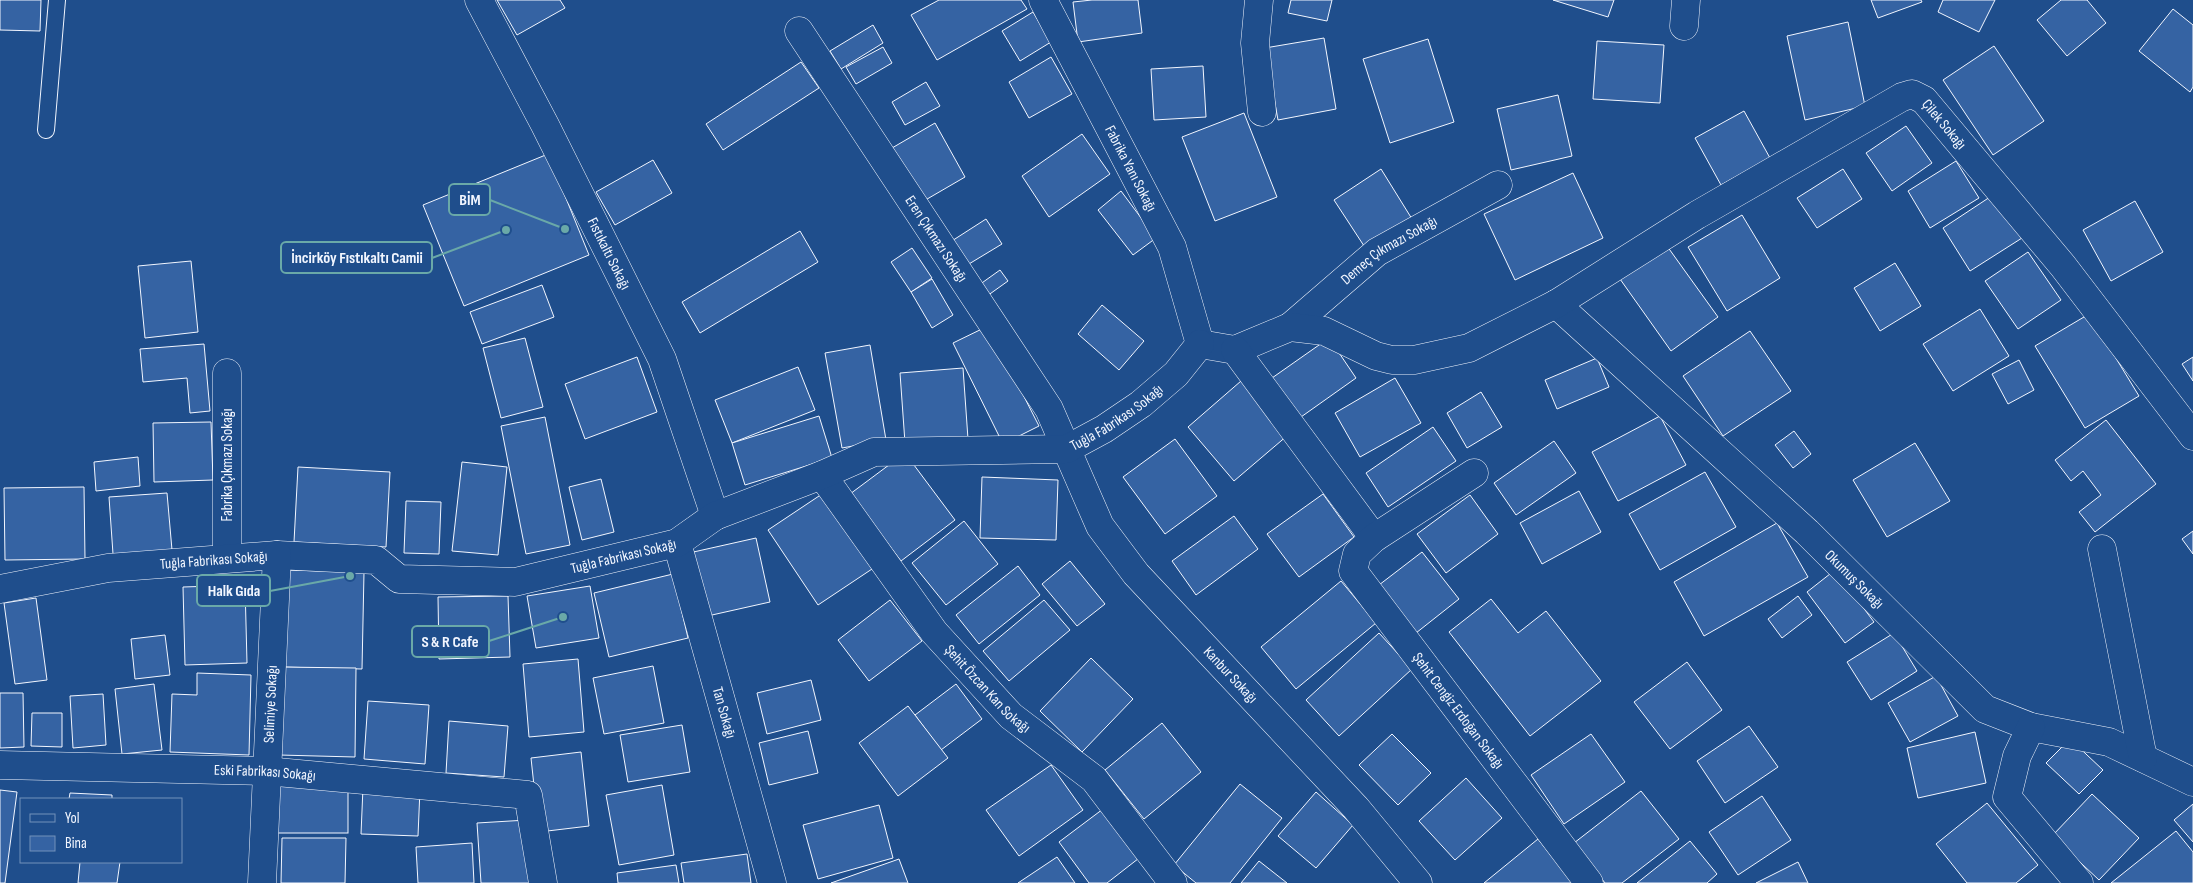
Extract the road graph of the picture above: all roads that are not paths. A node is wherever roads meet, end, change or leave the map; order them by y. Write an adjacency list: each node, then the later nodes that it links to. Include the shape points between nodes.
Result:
1 (57, 0): 7 (lane)
2 (479, 0): 18 (street, Fıstıkaltı Sokağı, via 662,359)
3 (1043, 0): 11 (street, Fabrika Yanı Sokağı, via 1172,247)
4 (1259, 0): 6 (street, via 1255,43)
5 (799, 31): 15 (street, Eren Çıkmazı Sokağı, via 1049,409)
6 (1262, 112)
7 (46, 130)
8 (1498, 185): 10 (street, Demeç Çıkmazı Sokağı, via 1377,252)
9 (1556, 304): 10 (street, via 1469,348 1414,360 1376,356 1324,331); 14 (street, Çilek Sokağı, via 1697,214 1912,94 1924,100 2063,266); 25 (street, Okumuş Sokağı, via 1807,532 1985,710)
10 (1290, 327): 12 (street)
11 (1200, 344): 12 (street); 15 (street, Tuğla Fabrikası Sokağı, via 1176,374 1141,404)
12 (1235, 350): 19 (street)
13 (226, 373): 23 (street, Fabrika Çıkmazı Sokağı)
14 (2193, 436)
15 (1067, 449): 17 (street, Tuğla Fabrikası Sokağı, via 874,452); 34 (street, Kanbur Sokağı, via 1100,526 1136,574 1356,808)
16 (1474, 473): 19 (street, Şehit Cengiz Erdoğan Sokağı)
17 (822, 475): 18 (street, Tuğla Fabrikası Sokağı); 33 (street, Şehit Özcan Kan Sokağı, via 934,632 1011,716 1094,779)
18 (715, 516): 20 (street, Tuğla Fabrikası Sokağı)
19 (1374, 538): 35 (street, Şehit Cengiz Erdoğan Sokağı, via 1357,554 1353,571)
20 (677, 543): 22 (street, Tuğla Fabrikası Sokağı, via 515,582 399,579 376,560); 32 (street, Tan Sokağı)
21 (2102, 549): 26 (street)
22 (277, 555): 23 (street, Tuğla Fabrikası Sokağı); 28 (street, Selimiye Sokağı)
23 (227, 558): 24 (street, Tuğla Fabrikası Sokağı, via 108,568)
24 (0, 589)
25 (2031, 727): 26 (street, Okumuş Sokağı, via 2109,742); 36 (street, via 2016,756 2007,797)
26 (2142, 758): 29 (street, Okumuş Sokağı)
27 (0, 765): 28 (street, Eski Fabrikası Sokağı)
28 (266, 771): 30 (street, Selimiye Sokağı); 31 (street, Eski Fabrikası Sokağı, via 528,795)
29 (2193, 782)
30 (262, 883)
31 (543, 883)
32 (772, 883)
33 (1173, 883)
34 (1418, 883)
35 (1589, 883)
36 (2079, 883)

